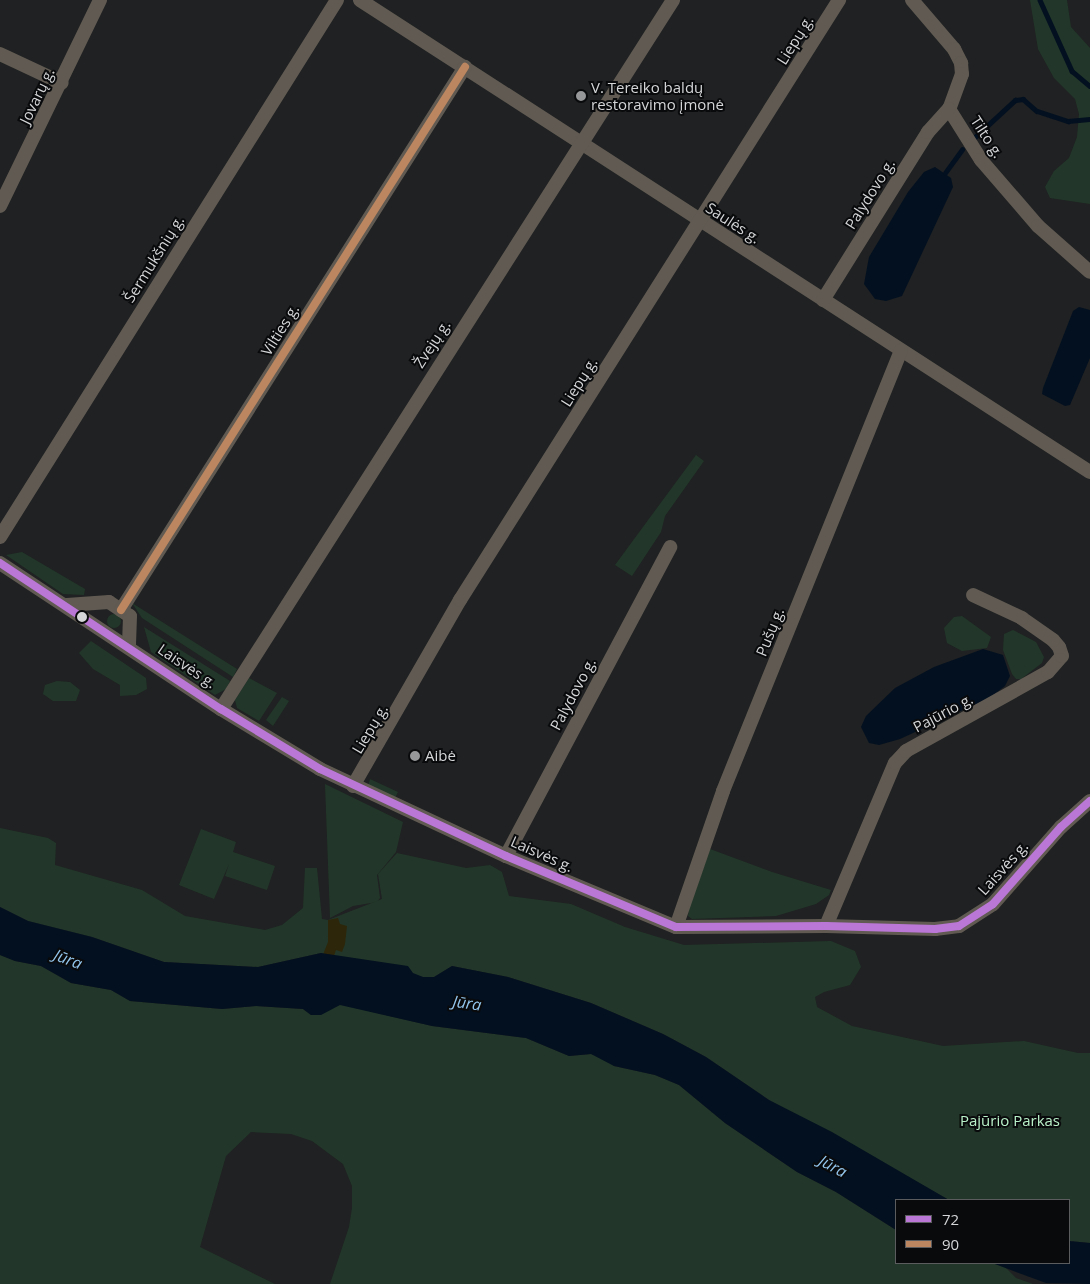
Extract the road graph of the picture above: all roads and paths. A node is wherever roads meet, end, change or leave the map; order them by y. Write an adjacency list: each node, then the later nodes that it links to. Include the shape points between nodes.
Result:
1 (100, 0): 9 (street, Jovarų g.)
2 (338, 0): 18 (street, Šermukšnių g.)
3 (360, 0): 8 (street, Saulės g.)
4 (673, 0): 11 (street, Žvejų g.)
5 (840, 0): 13 (street, Liepų g.)
6 (912, 0): 10 (street, Tilto g., via 954,49 961,63 958,86)
7 (0, 54): 9 (street)
8 (465, 67): 11 (street, Saulės g.); 23 (street, Vilties g.)
9 (62, 83): 12 (street, Jovarų g.)
10 (949, 109): 14 (street, Tilto g., via 1004,189 1038,226); 15 (street, Palydovo g., via 928,132)
11 (580, 142): 13 (street, Saulės g.); 25 (street, Žvejų g.)
12 (0, 206)
13 (700, 221): 15 (street, Saulės g.); 26 (street, Liepų g., via 460,600)
14 (1090, 272)
15 (823, 300): 16 (street, Saulės g.)
16 (902, 351): 17 (street, Saulės g.); 30 (street, Pušų g., via 724,791)
17 (1090, 472)
18 (0, 537)
19 (670, 547): 28 (street, Palydovo g.)
20 (0, 563): 22 (street, Laisvės g.)
21 (973, 595): 29 (street, Pajūrio g., via 1022,618 1053,640 1062,656 1048,672 906,751 895,763)
22 (67, 606): 23 (street, via 109,602); 24 (street, Laisvės g.)
23 (121, 610): 24 (street, via 130,616)
24 (129, 647): 25 (street, Laisvės g.)
25 (221, 709): 26 (street, Laisvės g.)
26 (353, 786): 28 (street, Laisvės g.)
27 (1090, 801): 29 (street, Laisvės g., via 1061,827 993,904 969,921 935,929)
28 (506, 856): 30 (street, Laisvės g.)
29 (826, 926): 30 (street, Laisvės g.)
30 (676, 927)

